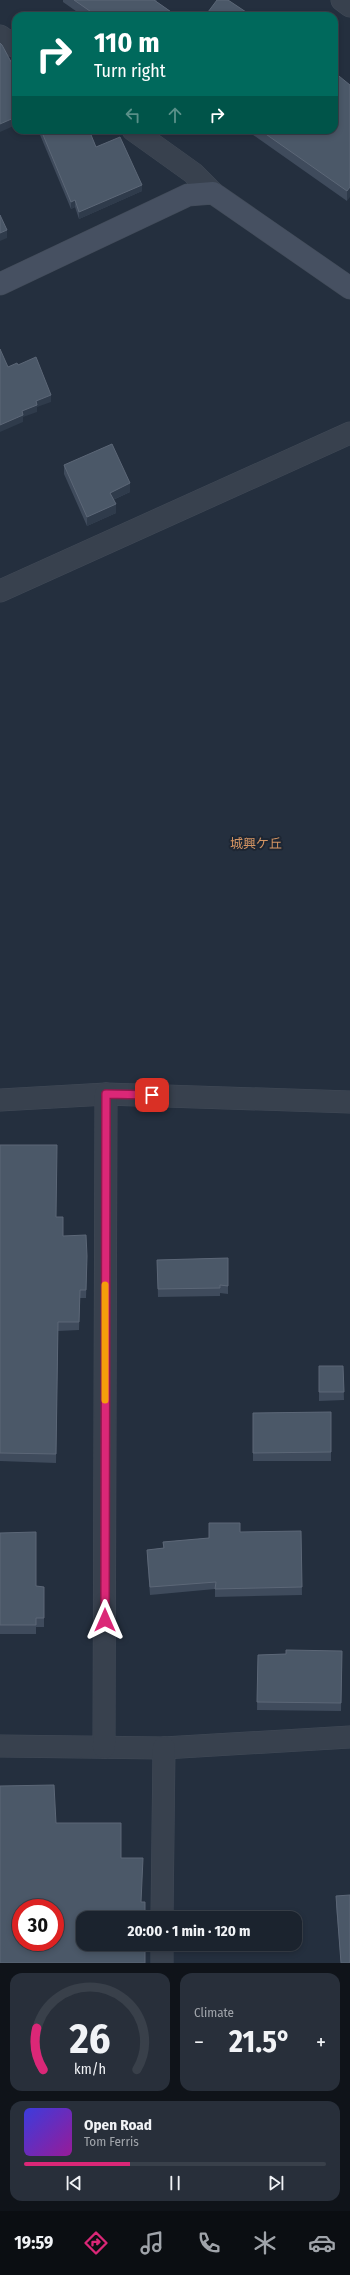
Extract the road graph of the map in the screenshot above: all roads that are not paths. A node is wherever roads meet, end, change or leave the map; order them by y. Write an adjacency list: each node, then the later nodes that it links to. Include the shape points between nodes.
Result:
1 (342, 0): 2 (street)
2 (350, 6)
3 (0, 36): 4 (street)
4 (12, 44)
5 (139, 134): 6 (street, via 193,173)
6 (214, 193): 7 (street, via 188,195); 8 (street)
7 (0, 284)
8 (350, 288)
9 (350, 433): 10 (street)
10 (0, 591)
11 (106, 1094): 12 (street); 13 (street); 16 (street)
12 (0, 1100)
13 (350, 1102)
14 (350, 1737): 17 (street)
15 (0, 1746): 16 (street)
16 (104, 1747): 17 (street)
17 (164, 1748): 18 (street)
18 (162, 1911)
19 (162, 1951): 20 (street)
20 (162, 1963)

